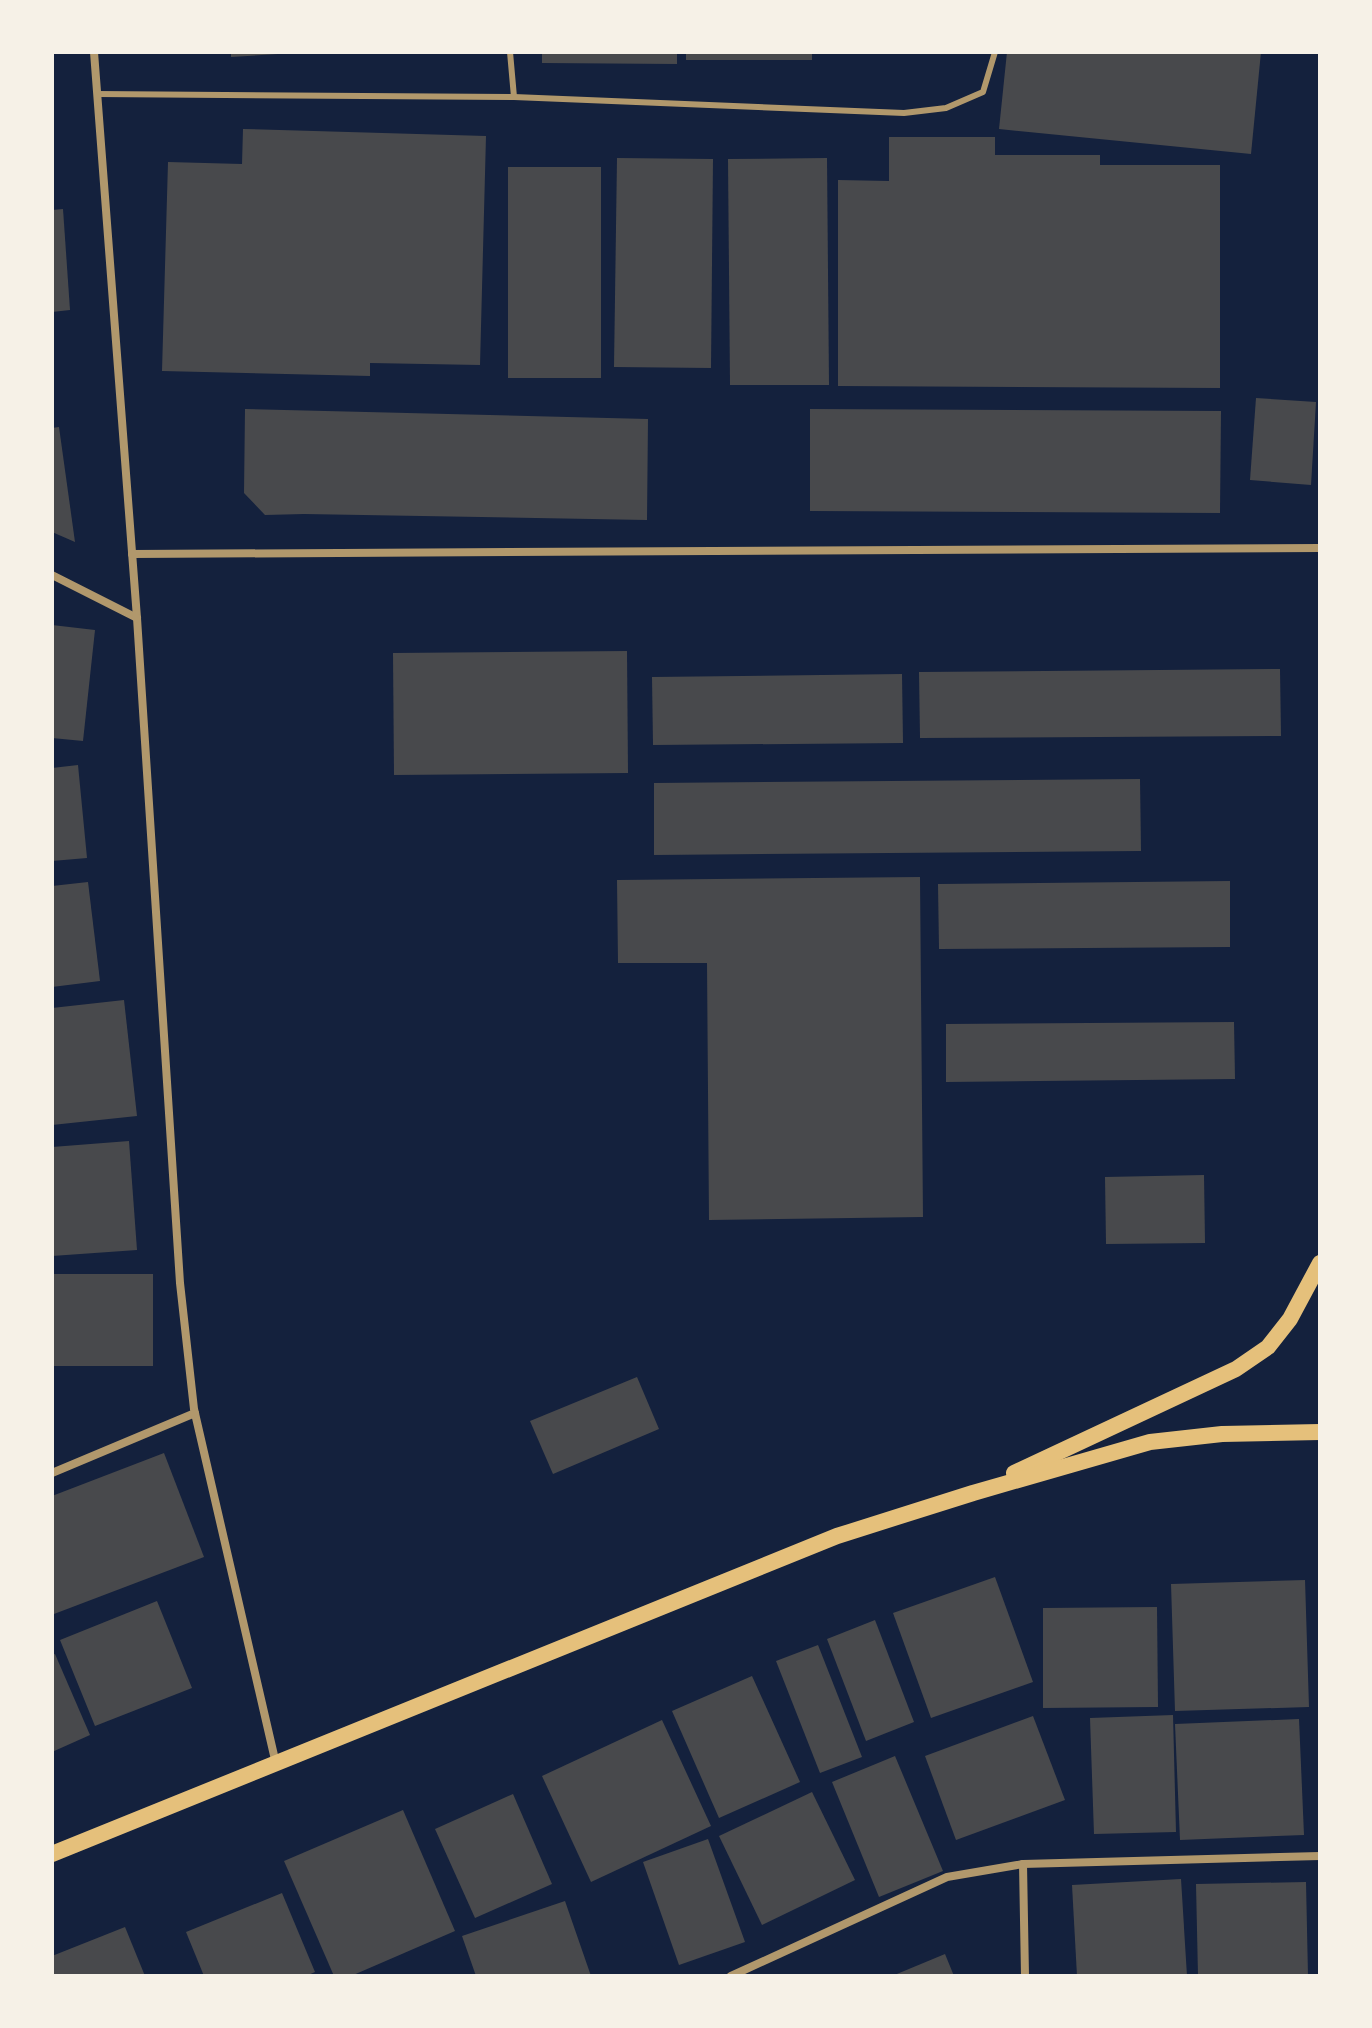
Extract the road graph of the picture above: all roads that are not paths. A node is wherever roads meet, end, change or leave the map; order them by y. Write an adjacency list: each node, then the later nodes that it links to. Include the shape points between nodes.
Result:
1 (94, 52): 4 (street)
2 (510, 52): 5 (lane)
3 (995, 52): 5 (lane, via 983,92 946,108 904,113)
4 (97, 94): 5 (lane); 7 (street)
5 (514, 97)
6 (1320, 548): 7 (street)
7 (132, 554): 9 (street)
8 (52, 575): 9 (street)
9 (137, 618): 11 (street, via 179,1267)
10 (1320, 1263): 14 (main road, via 1268,1347 1236,1369)
11 (195, 1413): 13 (street); 15 (street)
12 (1320, 1432): 14 (main road, via 1150,1442)
13 (52, 1473)
14 (973, 1493): 15 (main road, via 837,1536)
15 (277, 1764): 16 (main road)
16 (52, 1854)
17 (1320, 1856): 18 (street)
18 (1023, 1864): 19 (street, via 947,1877); 20 (street)
19 (731, 1976)
20 (1025, 1976)

